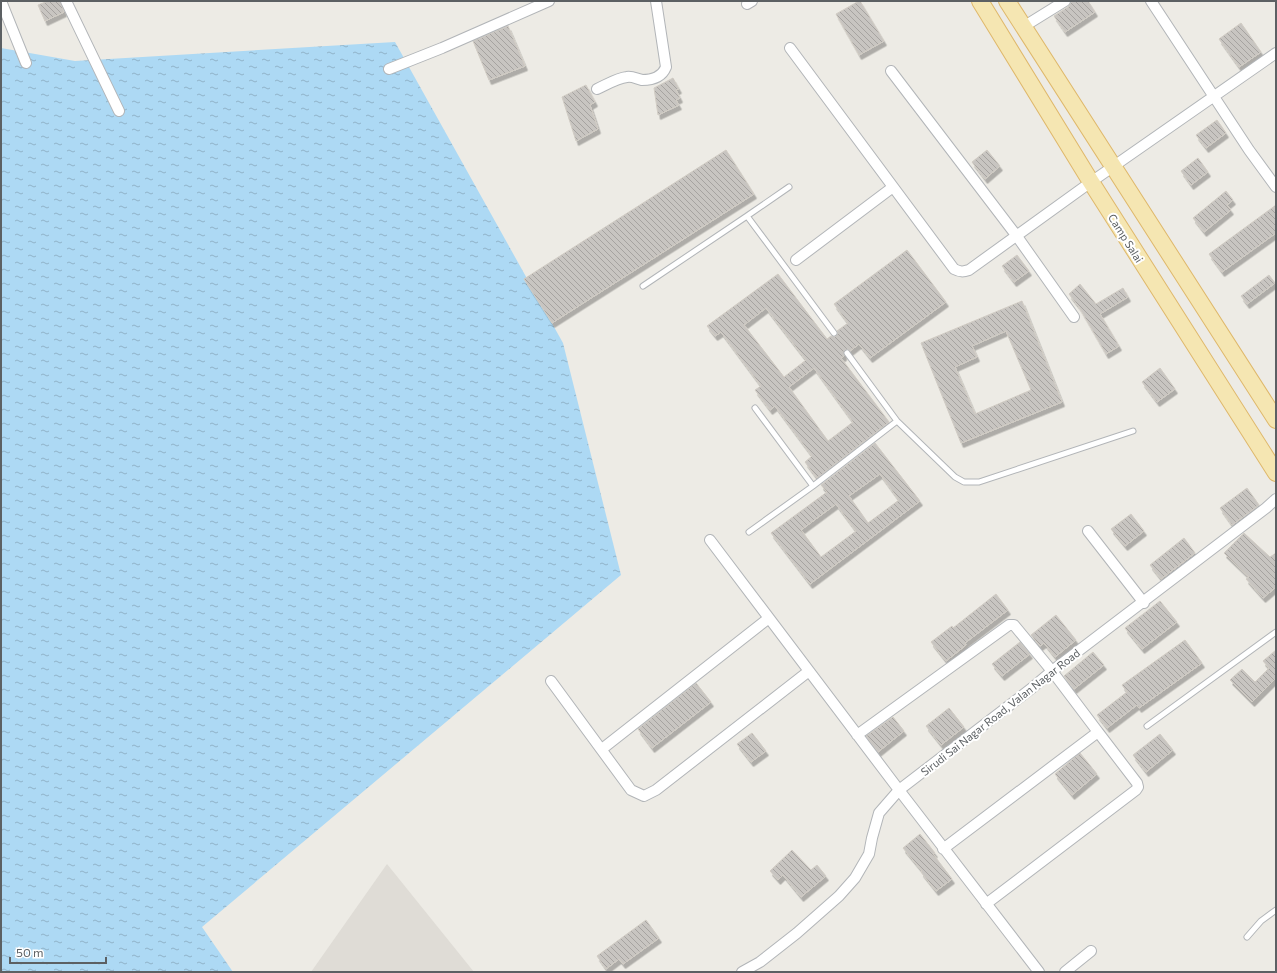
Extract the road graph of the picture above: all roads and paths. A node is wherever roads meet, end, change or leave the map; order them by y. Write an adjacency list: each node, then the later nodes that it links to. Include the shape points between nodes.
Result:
1 (1, 1): 12 (street)
2 (66, 1): 17 (street)
3 (548, 1): 13 (street, via 448,46)
4 (656, 1): 15 (street, via 666,67 664,72 660,76 643,80 627,77)
5 (980, 1): 19 (main road, Camp Salai)
6 (1007, 1): 9 (main road)
7 (1064, 1): 9 (street)
8 (1152, 1): 16 (street)
9 (1023, 27): 18 (main road)
10 (790, 48): 21 (street)
11 (1276, 54): 16 (street)
12 (26, 63)
13 (389, 68)
14 (891, 71): 24 (street)
15 (597, 89)
16 (1215, 97): 18 (street); 22 (street)
17 (119, 111)
18 (1114, 167): 19 (street); 31 (main road)
19 (1091, 182): 24 (street); 34 (main road, Camp Salai)
20 (789, 187): 23 (lane)
21 (893, 187): 24 (street, via 954,269 959,272 969,270); 25 (street)
22 (1276, 187)
23 (747, 216): 26 (lane); 28 (lane)
24 (1016, 236): 27 (street)
25 (796, 260)
26 (643, 286)
27 (1074, 317)
28 (834, 334)
29 (847, 353): 32 (lane)
30 (755, 408): 35 (lane)
31 (1276, 420)
32 (897, 421): 33 (lane, via 955,478 968,482 978,482); 35 (lane)
33 (1133, 431)
34 (1276, 473)
35 (813, 486): 38 (lane)
36 (1276, 500): 40 (street, Sirudi Sai Nagar Road, Valan Nagar Road)
37 (1088, 531): 40 (street)
38 (749, 532)
39 (710, 540): 41 (street)
40 (1144, 602): 44 (street, Sirudi Sai Nagar Road, Valan Nagar Road)
41 (769, 618): 43 (street); 49 (street)
42 (1276, 632): 46 (lane)
43 (809, 671): 48 (street); 49 (street, via 656,790 644,796 631,790)
44 (1052, 671): 47 (street); 48 (street, via 1014,625 1009,624); 50 (street, Sirudi Sai Nagar Road, Valan Nagar Road)
45 (551, 681): 49 (street)
46 (1147, 726)
47 (1098, 732): 51 (street); 52 (street, via 1138,787)
48 (857, 735): 50 (street)
49 (602, 749)
50 (899, 790): 51 (street); 56 (street, Sirudi Sai Nagar Road, Valan Nagar Road, via 879,813 869,854 855,878 798,933)
51 (944, 848): 52 (street)
52 (986, 904): 57 (street)
53 (1276, 910): 54 (lane, via 1261,921)
54 (1247, 937)
55 (1091, 951): 58 (street)
56 (745, 971)
57 (1038, 972)
58 (1065, 972)

